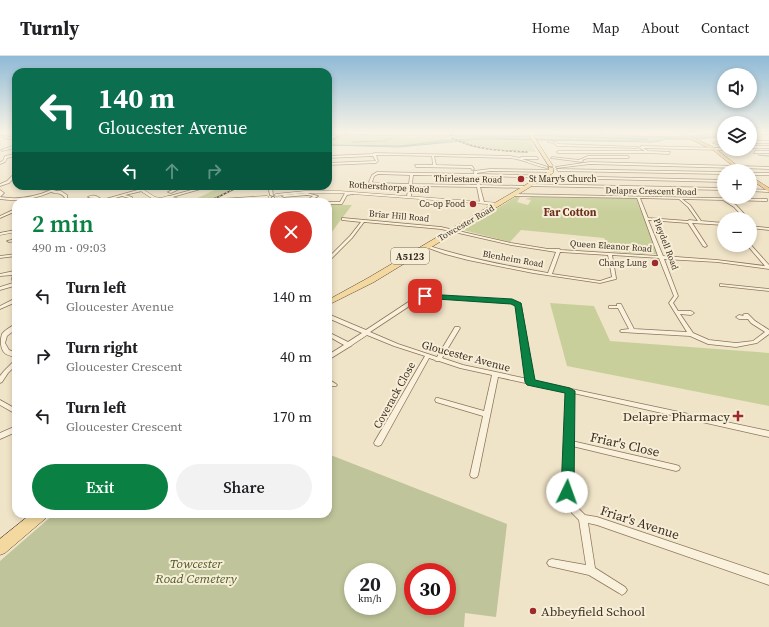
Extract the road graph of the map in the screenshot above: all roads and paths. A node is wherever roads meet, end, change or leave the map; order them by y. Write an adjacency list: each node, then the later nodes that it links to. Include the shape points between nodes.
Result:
1 (377, 159): 9 (street, via 376,162)
2 (434, 159): 13 (street)
3 (520, 159): 15 (street, via 532,164)
4 (546, 159): 15 (main road)
5 (557, 159): 7 (street)
6 (583, 159): 7 (street)
7 (577, 161): 8 (street); 10 (street)
8 (590, 163): 10 (street); 11 (street)
9 (332, 164)
10 (574, 164): 15 (street)
11 (656, 164): 14 (street); 19 (street)
12 (416, 166): 13 (street)
13 (435, 166): 18 (street)
14 (717, 166)
15 (552, 167): 19 (street, via 562,170); 24 (street, via 474,172); 25 (main road, Towcester Road / A5123, via 553,172)
16 (757, 167): 17 (street)
17 (769, 168)
18 (473, 169)
19 (667, 172): 20 (street); 27 (street)
20 (717, 173)
21 (412, 174): 24 (street); 33 (street); 33 (street, Thirlestane Road, via 377,174 370,182)
22 (769, 174): 23 (street)
23 (757, 175)
24 (476, 176): 25 (street); 34 (street)
25 (540, 177): 27 (street); 35 (main road, Towcester Road / A5123)
26 (12, 178): 30 (street)
27 (678, 180): 29 (street); 36 (street)
28 (12, 181): 30 (street)
29 (717, 181)
30 (8, 182): 32 (street)
31 (758, 182): 43 (highway)
32 (0, 185)
33 (411, 185): 34 (street, Thirlestane Road); 53 (street)
34 (478, 186): 35 (street, Thirlestane Road); 76 (street)
35 (527, 186): 36 (street, Thirlestane Road); 51 (main road, Towcester Road / A5123)
36 (691, 189): 37 (street, Thirlestane Road); 72 (street)
37 (717, 189)
38 (54, 190): 45 (street)
39 (141, 190): 50 (street); 64 (street)
40 (174, 190): 46 (street)
41 (194, 190): 47 (street)
42 (757, 190): 43 (street)
43 (769, 190)
44 (0, 191): 59 (street)
45 (51, 192): 55 (street, via 60,192); 60 (street)
46 (170, 192)
47 (180, 194): 57 (street); 67 (street)
48 (317, 194): 52 (street); 53 (street, Rothersthorpe Road); 58 (street, Rothersthorpe Road); 69 (street)
49 (351, 194): 77 (street, via 344,194 341,202)
50 (120, 195): 62 (street); 63 (street)
51 (513, 195): 70 (street, Delapre Crescent Road); 78 (main road, Towcester Road / A5123)
52 (284, 196)
53 (409, 196): 76 (street, Rothersthorpe Road)
54 (769, 196): 75 (street, via 766,197)
55 (66, 197)
56 (90, 197): 61 (street)
57 (168, 197): 65 (street); 66 (street)
58 (273, 197): 68 (street, Rothersthorpe Road, bridge)
59 (0, 198): 60 (street)
60 (18, 198)
61 (99, 198)
62 (111, 198)
63 (131, 198)
64 (151, 198)
65 (164, 198)
66 (172, 198)
67 (179, 198)
68 (255, 198)
69 (312, 198)
70 (638, 198): 71 (street, Delapre Crescent Road); 87 (street, Pleydell Road)
71 (680, 199): 72 (street, Delapre Crescent Road); 90 (street, via 689,206)
72 (705, 199): 73 (street, Delapre Crescent Road)
73 (717, 199)
74 (757, 201): 75 (street, Delapre Crescent Road)
75 (767, 201)
76 (482, 202): 78 (street, Rothersthorpe Road)
77 (332, 203)
78 (500, 204): 93 (main road, Towcester Road / A5123)
79 (732, 204): 81 (street)
80 (0, 212): 82 (street)
81 (741, 212)
82 (11, 213): 83 (street)
83 (5, 215): 84 (street); 85 (street)
84 (12, 216)
85 (0, 217)
86 (343, 219): 88 (street, Briar Hill Road)
87 (648, 219): 89 (street); 106 (street, Pleydell Road)
88 (363, 221): 93 (street, Briar Hill Road); 105 (street, via 352,237)
89 (689, 221): 90 (street); 100 (street)
90 (700, 222): 91 (street)
91 (717, 223)
92 (757, 227): 94 (street)
93 (453, 230): 99 (main road, Towcester Road / A5123); 101 (street, Queen Eleanor Road, via 511,244)
94 (769, 230)
95 (12, 232): 96 (street)
96 (0, 234)
97 (9, 241): 98 (street)
98 (12, 241)
99 (425, 246): 110 (street, Blenheim Road, via 497,266); 116 (main road, Towcester Road / A5123)
100 (705, 246)
101 (559, 250): 103 (street, Queen Eleanor Road); 110 (street)
102 (755, 252): 108 (street)
103 (610, 254): 106 (street, Queen Eleanor Road); 110 (street, Blenheim Road, via 614,278 600,282)
104 (12, 256): 107 (street)
105 (332, 257)
106 (662, 257): 108 (street, Queen Eleanor Road); 120 (street, Pleydell Road, via 676,296 671,303)
107 (0, 258)
108 (769, 268)
109 (12, 273): 111 (street)
110 (550, 274)
111 (0, 275)
112 (722, 285): 115 (street)
113 (12, 286): 114 (street)
114 (0, 288)
115 (769, 290)
116 (332, 301)
117 (12, 302): 119 (street)
118 (611, 307): 127 (street, via 619,306)
119 (0, 308)
120 (676, 312): 121 (street); 130 (street)
121 (691, 313)
122 (738, 317): 128 (street, via 747,316)
123 (332, 318): 129 (street, Gloucester Avenue)
124 (457, 328): 136 (street)
125 (12, 329): 133 (street, via 4,335 2,343 8,354)
126 (623, 331): 127 (street)
127 (632, 331): 130 (street)
128 (769, 332): 130 (street, via 761,340 743,345 708,342)
129 (366, 333): 132 (street); 135 (street, Gloucester Avenue); 140 (street, via 418,298 425,296 512,302 519,305)
130 (692, 334)
131 (332, 336): 132 (street)
132 (349, 345): 134 (street)
133 (12, 355)
134 (332, 356)
135 (427, 357): 136 (street, Gloucester Avenue); 149 (street, Coverack Close)
136 (438, 360): 138 (street, Gloucester Avenue)
137 (12, 366): 139 (street)
138 (495, 375): 140 (street, Gloucester Avenue); 145 (street)
139 (0, 381)
140 (530, 382): 141 (street, Gloucester Avenue)
141 (570, 391): 147 (street, Gloucester Avenue); 150 (street, Friar's Avenue)
142 (438, 400): 145 (street)
143 (0, 402): 144 (street)
144 (12, 410)
145 (486, 414): 152 (street)
146 (12, 431): 148 (street)
147 (769, 434)
148 (0, 436)
149 (378, 443)
150 (569, 443): 151 (street, Friar's Close); 154 (street, Friar's Avenue, via 567,492 575,510)
151 (676, 468)
152 (474, 475)
153 (36, 518): 155 (main road)
154 (583, 518): 157 (street); 158 (street, Friar's Avenue)
155 (0, 548)
156 (552, 563): 157 (street)
157 (591, 571): 159 (street)
158 (769, 580)
159 (622, 590)

